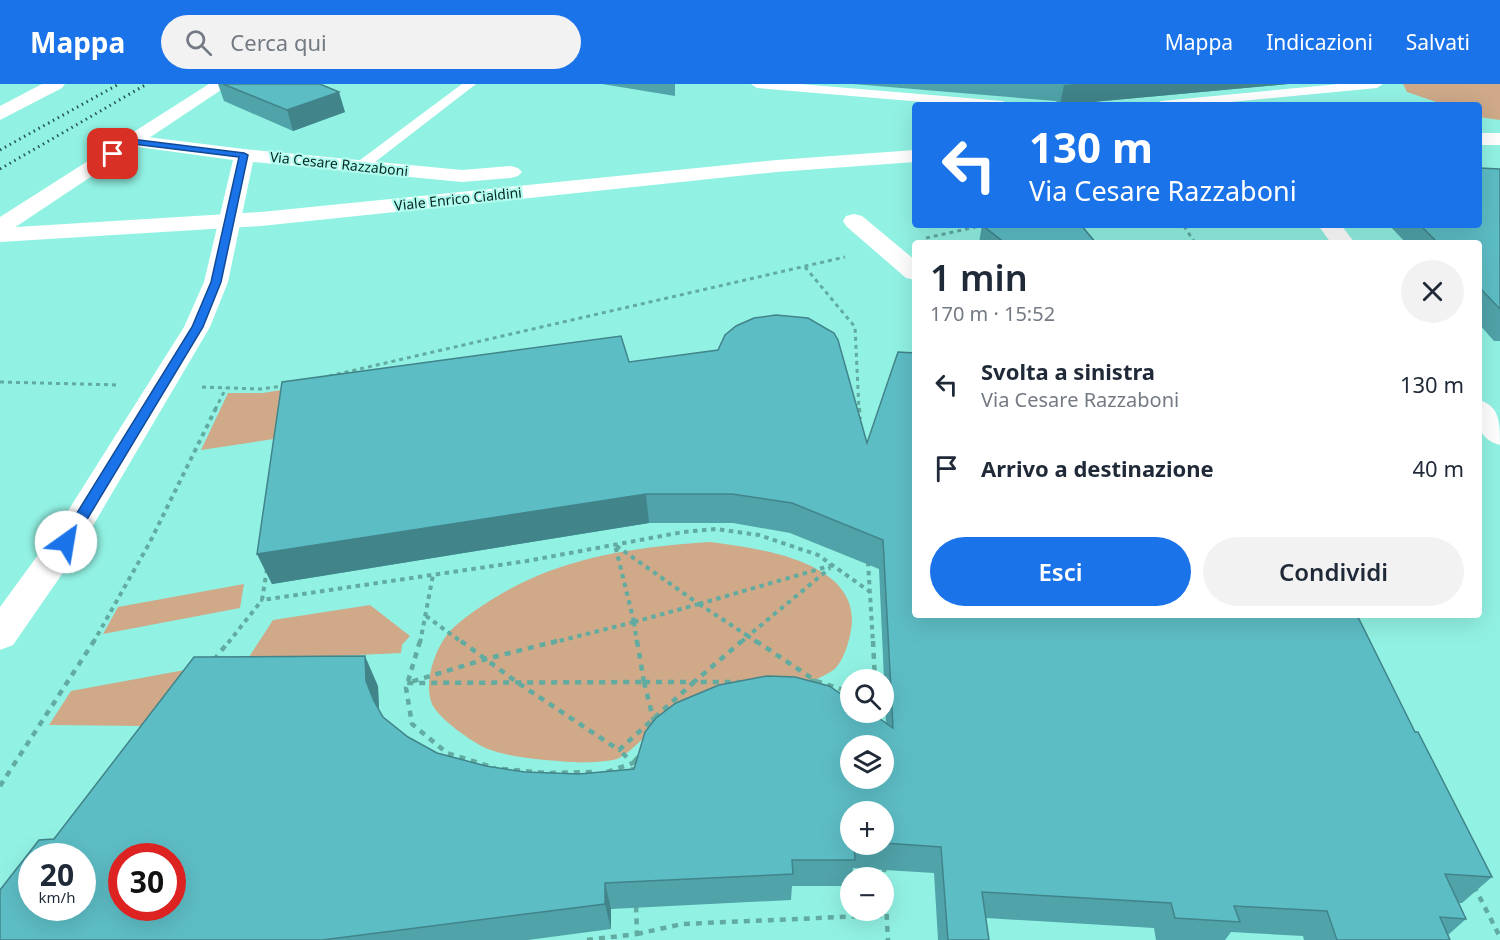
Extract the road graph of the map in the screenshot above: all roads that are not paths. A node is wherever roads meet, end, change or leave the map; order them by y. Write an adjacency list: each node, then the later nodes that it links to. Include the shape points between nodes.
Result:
1 (56, 84): 8 (main road)
2 (221, 84): 11 (main road)
3 (470, 84): 16 (lane)
4 (757, 84): 6 (lane)
5 (1377, 84): 7 (lane)
6 (968, 102)
7 (1192, 102)
8 (2, 111)
9 (1482, 139): 10 (main road)
10 (1500, 139)
11 (131, 141): 14 (main road, Via Cesare Razzaboni); 20 (main road)
12 (1482, 151): 13 (main road)
13 (1500, 151)
14 (244, 155): 16 (main road, Via Cesare Razzaboni); 28 (main road, via 216,282 197,327 66,542)
15 (912, 156): 22 (main road, Viale Enrico Cialdini, via 777,166 261,219)
16 (361, 166): 18 (main road, Via Cesare Razzaboni, via 462,177)
17 (912, 171): 24 (main road, Viale Enrico Cialdini, via 253,234)
18 (511, 172)
19 (854, 221): 25 (main road)
20 (0, 227)
21 (1331, 228): 23 (main road)
22 (0, 235)
23 (1341, 240)
24 (0, 249)
25 (912, 270)
26 (1482, 413): 27 (main road)
27 (1500, 435)
28 (0, 635)

